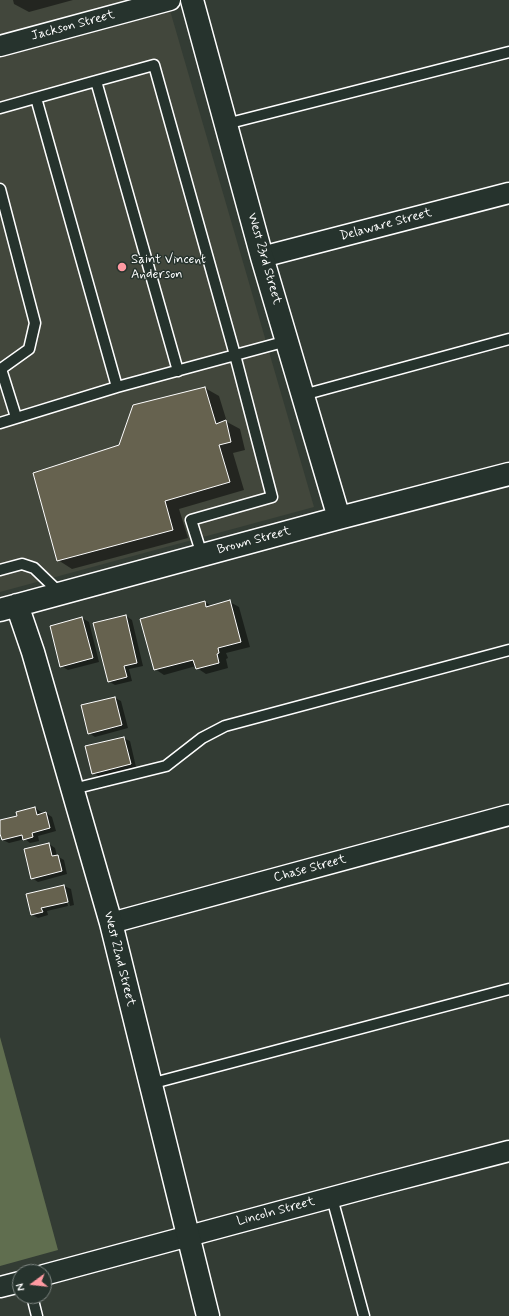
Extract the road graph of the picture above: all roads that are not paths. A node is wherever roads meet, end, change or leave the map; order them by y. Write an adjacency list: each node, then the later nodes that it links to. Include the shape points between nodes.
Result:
1 (170, 0): 3 (street, Jackson Street)
2 (192, 0): 8 (street, West 23rd Street)
3 (0, 46)
4 (509, 52): 8 (lane)
5 (96, 81): 6 (lane); 14 (lane, via 154,65); 16 (lane)
6 (36, 98): 7 (lane); 17 (lane)
7 (0, 108)
8 (226, 124): 11 (street, West 23rd Street)
9 (0, 190): 15 (lane, via 35,323 30,349)
10 (509, 193): 11 (street, Delaware Street)
11 (262, 257): 13 (street, West 23rd Street)
12 (509, 339): 18 (lane)
13 (287, 341): 14 (lane); 18 (street, West 23rd Street)
14 (235, 355): 16 (lane); 23 (lane, via 272,496 191,520)
15 (1, 370): 19 (lane)
16 (178, 371): 17 (lane)
17 (117, 387): 19 (lane)
18 (303, 395): 22 (street, West 23rd Street)
19 (16, 417): 20 (lane)
20 (0, 423)
21 (509, 474): 22 (street, Brown Street)
22 (339, 518): 23 (street, Brown Street)
23 (202, 555): 25 (street, Brown Street)
24 (0, 570): 25 (lane, via 22,564 34,568)
25 (61, 594): 26 (street, Brown Street)
26 (8, 608): 28 (street, West 22nd Street, via 33,652)
27 (509, 650): 28 (lane, via 226,726 202,738 166,766)
28 (73, 789): 30 (street, West 22nd Street)
29 (509, 815): 30 (street, Chase Street)
30 (111, 923): 32 (street, West 22nd Street)
31 (509, 989): 32 (lane)
32 (150, 1084): 35 (street, West 22nd Street)
33 (509, 1151): 34 (street, Lincoln Street)
34 (332, 1198): 35 (street, Lincoln Street); 42 (lane)
35 (188, 1236): 36 (street, Lincoln Street); 41 (street, West 22nd Street)
36 (52, 1273)
37 (12, 1284): 38 (street)
38 (0, 1287)
39 (34, 1304): 40 (lane)
40 (37, 1316)
41 (208, 1316)
42 (364, 1316)

